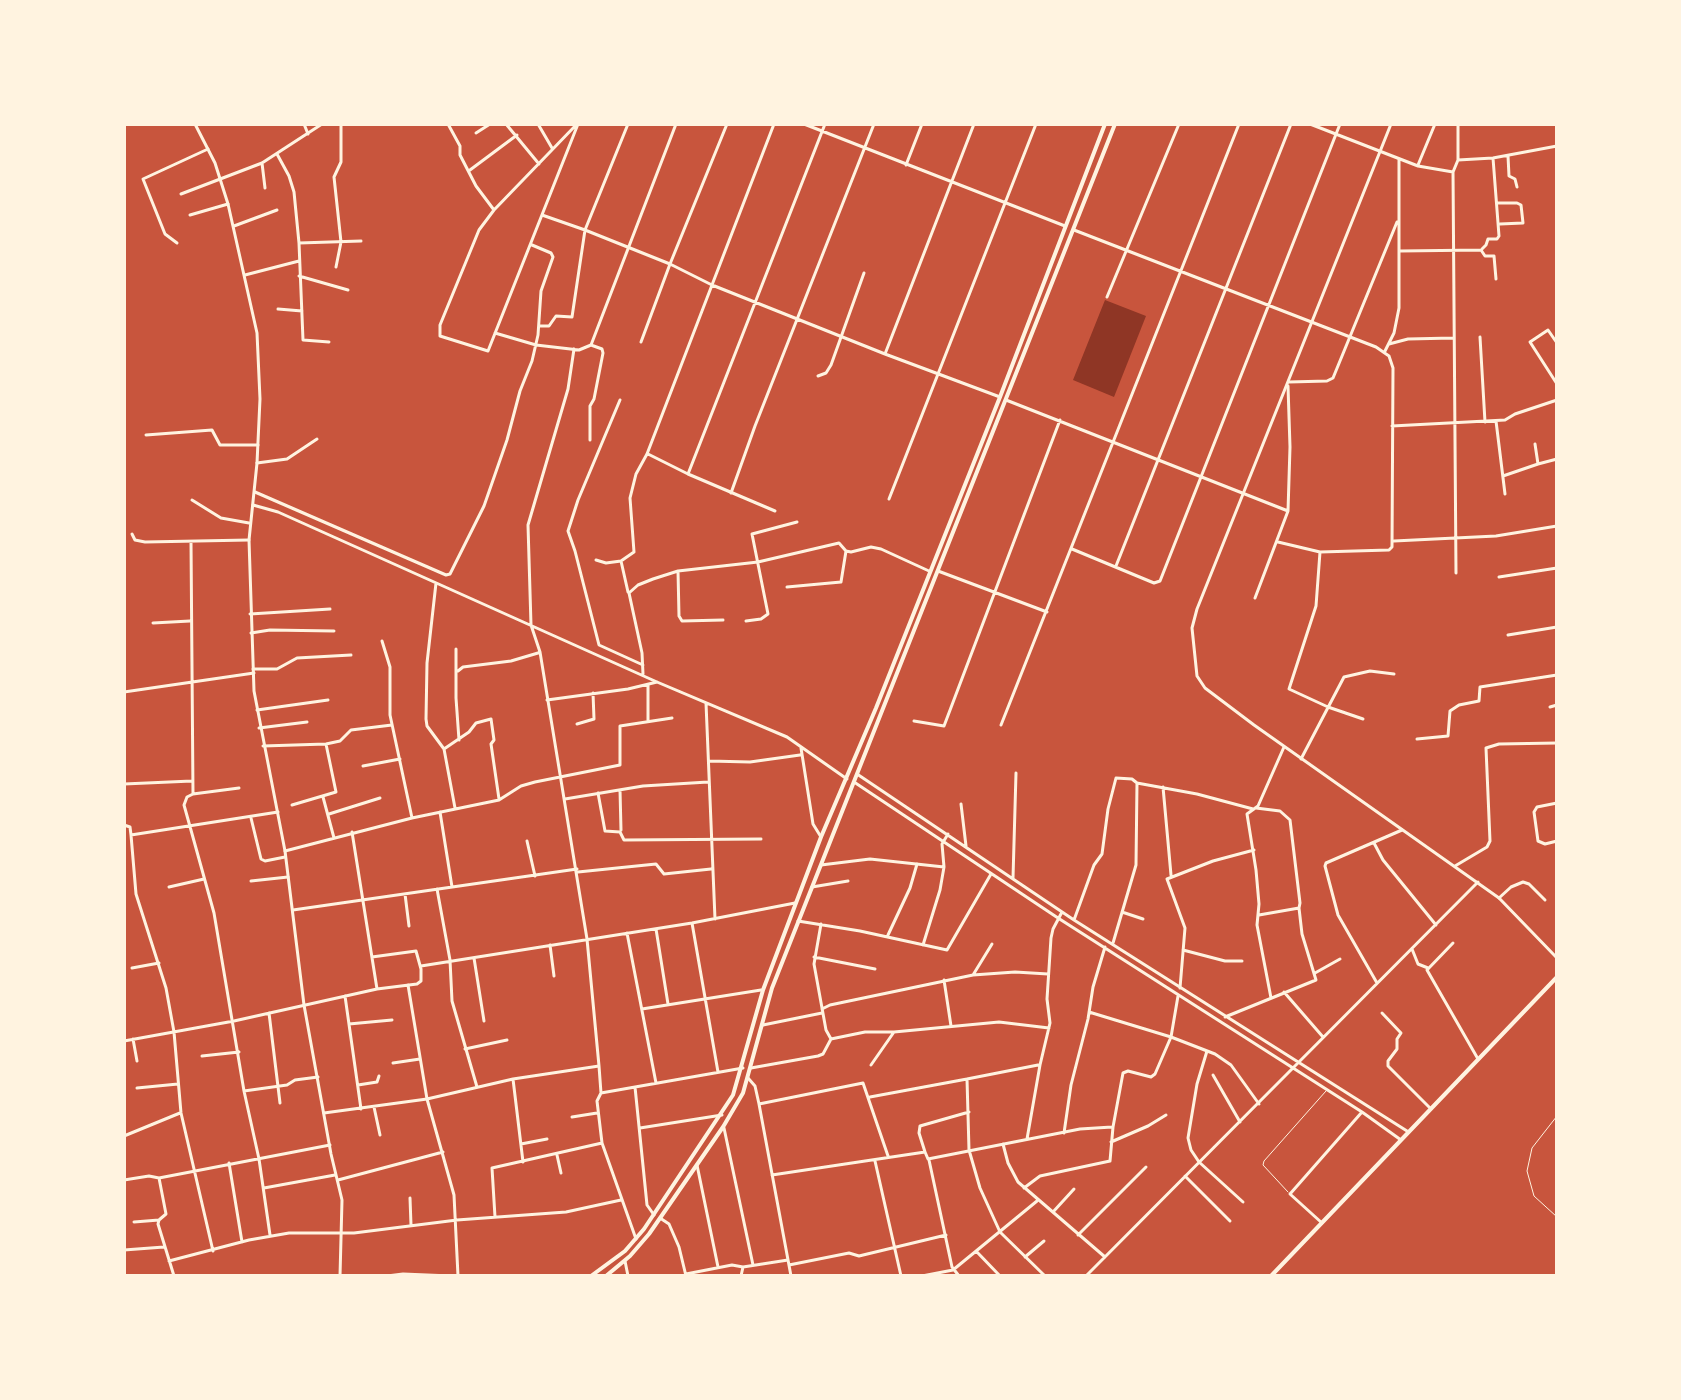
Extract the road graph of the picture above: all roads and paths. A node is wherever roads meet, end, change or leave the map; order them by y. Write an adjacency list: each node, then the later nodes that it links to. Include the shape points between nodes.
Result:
1 (195, 124): 38 (street)
2 (304, 124): 32 (street)
3 (322, 124): 32 (street)
4 (341, 124): 71 (street, via 341,162 334,174)
5 (448, 124): 50 (street)
6 (490, 124): 31 (street)
7 (506, 124): 34 (street)
8 (538, 124): 36 (street)
9 (577, 124): 36 (street); 39 (street)
10 (628, 124): 68 (street)
11 (676, 124): 75 (street)
12 (727, 124): 81 (street)
13 (774, 124): 88 (street)
14 (804, 124): 30 (street)
15 (825, 124): 30 (street)
16 (874, 124): 37 (street)
17 (922, 124): 48 (street)
18 (974, 124): 53 (street)
19 (1036, 124): 59 (street)
20 (1105, 124): 67 (main road)
21 (1115, 124): 69 (main road)
22 (1179, 124): 76 (street)
23 (1239, 124): 83 (street)
24 (1291, 124): 89 (street)
25 (1310, 124): 33 (street)
26 (1340, 124): 33 (street)
27 (1391, 124): 40 (street)
28 (1435, 124): 49 (street)
29 (1458, 124): 45 (street)
30 (822, 131): 37 (street); 94 (street)
31 (476, 133)
32 (308, 134): 41 (street)
33 (1336, 134): 40 (street); 95 (street)
34 (517, 135): 47 (street); 50 (street)
35 (1557, 146): 42 (street)
36 (554, 147): 39 (street); 47 (street)
37 (865, 147): 48 (street); 100 (street)
38 (208, 149): 52 (street); 72 (street, via 143,179 165,234)
39 (568, 151): 63 (street)
40 (1380, 152): 44 (street); 101 (street)
41 (277, 154): 46 (street); 73 (street, via 292,184)
42 (1508, 156): 43 (street); 54 (street, via 1509,176)
43 (1493, 158): 45 (street); 57 (street)
44 (1399, 159): 49 (street); 64 (street)
45 (1458, 160): 51 (street)
46 (262, 163): 52 (street); 55 (street)
47 (539, 164): 61 (street)
48 (906, 165): 53 (street)
49 (1418, 166): 51 (street)
50 (470, 170): 61 (street)
51 (1453, 172): 77 (street)
52 (221, 180): 56 (street); 58 (street)
53 (951, 183): 59 (street); 116 (street)
54 (1517, 187)
55 (265, 188)
56 (181, 194)
57 (1498, 203): 65 (street); 65 (street, via 1519,203 1523,223)
58 (228, 204): 62 (street); 66 (street)
59 (1004, 204): 67 (street); 117 (street)
60 (277, 210): 66 (street)
61 (494, 210): 103 (street, via 474,241 439,334 485,352)
62 (190, 215)
63 (542, 215): 68 (street); 74 (street)
64 (1397, 222): 79 (street); 105 (street)
65 (1499, 224): 78 (street, via 1497,239 1488,239)
66 (234, 226): 85 (street)
67 (1067, 227): 91 (main road)
68 (585, 230): 75 (street); 102 (street, via 572,316 556,316 549,326)
69 (1074, 230): 76 (street); 93 (main road)
70 (361, 241): 71 (street)
71 (341, 242): 73 (street); 82 (street)
72 (177, 243)
73 (299, 243): 80 (street)
74 (532, 245): 102 (street, via 553,255 542,283); 103 (street)
75 (628, 248): 81 (street); 113 (street)
76 (1129, 250): 83 (street); 92 (street)
77 (1454, 250): 78 (street); 79 (street); 107 (street)
78 (1481, 250): 87 (street, via 1494,256)
79 (1398, 251): 111 (street, via 1399,308)
80 (299, 261): 85 (street); 86 (street)
81 (670, 264): 88 (street); 109 (street)
82 (336, 267)
83 (1180, 271): 89 (street); 133 (street)
84 (864, 273): 104 (street)
85 (245, 275): 135 (street, via 259,350)
86 (299, 276): 90 (street); 98 (street)
87 (1496, 279)
88 (712, 285): 94 (street); 136 (street)
89 (1225, 289): 95 (street); 137 (street)
90 (348, 290)
91 (1039, 297): 93 (main road); 97 (main road)
92 (1107, 297)
93 (1046, 300): 99 (main road)
94 (756, 302): 100 (street); 141 (street)
95 (1268, 307): 101 (street); 143 (street)
96 (278, 309): 98 (street)
97 (1034, 310): 99 (main road, via 1040,308); 121 (main road)
98 (302, 311): 108 (street, via 303,340)
99 (1041, 313): 123 (main road)
100 (799, 318): 104 (street); 144 (street)
101 (1312, 324): 105 (street); 119 (street)
102 (539, 326): 112 (street)
103 (494, 333): 112 (street)
104 (842, 336): 116 (street); 118 (street, via 828,371)
105 (1349, 337): 115 (street); 119 (street, via 1333,378)
106 (1480, 337): 127 (street)
107 (1454, 338): 111 (street); 128 (street)
108 (329, 342)
109 (641, 342)
110 (1557, 343): 120 (street, via 1548,330 1530,342)
111 (1389, 344): 115 (street)
112 (536, 345): 114 (street); 167 (street, via 484,506 453,570 446,575)
113 (591, 345): 114 (street); 132 (street, via 603,353 590,406)
114 (574, 349): 192 (street, via 568,389 528,525)
115 (1385, 351): 129 (street, via 1393,368)
116 (885, 354): 117 (street)
117 (938, 374): 121 (street); 148 (street)
118 (818, 376)
119 (1288, 384): 146 (street); 151 (street)
120 (1557, 384)
121 (1000, 397): 159 (main road)
122 (620, 400): 201 (street, via 568,531 599,645)
123 (1006, 400): 125 (street); 155 (main road)
124 (1557, 400): 126 (street)
125 (1060, 420): 133 (street); 182 (street)
126 (1496, 421): 127 (street); 142 (street)
127 (1485, 422): 128 (street)
128 (1455, 424): 129 (street); 157 (street)
129 (1392, 426): 160 (street)
130 (146, 435): 135 (street, via 212,430 220,445)
131 (317, 439): 139 (street, via 287,459)
132 (590, 440)
133 (1114, 442): 137 (street); 163 (street)
134 (1535, 444): 140 (street)
135 (258, 445): 139 (street)
136 (647, 454): 141 (street); 169 (street, via 630,498 634,552)
137 (1158, 458): 143 (street); 172 (street)
138 (1557, 459): 140 (street)
139 (257, 463): 147 (street)
140 (1538, 464): 142 (street)
141 (688, 474): 144 (street)
142 (1503, 476): 145 (street)
143 (1199, 477): 146 (street); 172 (street, via 1160,581)
144 (731, 493): 150 (street)
145 (1505, 494)
146 (1244, 495): 151 (street); 233 (street, via 1192,628 1195,666 1200,683)
147 (254, 499): 153 (street); 167 (street); 174 (street)
148 (889, 499)
149 (192, 500): 153 (street, via 221,518)
150 (775, 511)
151 (1288, 511): 162 (street)
152 (797, 522): 170 (street, via 753,533)
153 (249, 523): 158 (street)
154 (1557, 526): 157 (street)
155 (955, 528): 159 (main road, via 947,543); 165 (main road)
156 (132, 534): 161 (street, via 137,541)
157 (1455, 539): 160 (street); 178 (street)
158 (249, 540): 161 (street); 187 (street)
159 (943, 540): 171 (main road)
160 (1393, 541): 166 (street, via 1389,550)
161 (191, 542): 189 (street)
162 (1278, 542): 166 (street); 184 (street)
163 (1072, 549): 172 (street); 186 (street)
164 (846, 551): 170 (street, via 839,543); 176 (street, via 875,547); 181 (street, via 841,582)
165 (946, 551): 171 (main road, via 941,549); 177 (main road)
166 (1320, 552): 215 (street, via 1316,606 1288,687)
167 (408, 560): 174 (street)
168 (596, 560): 169 (street)
169 (621, 561): 183 (street)
170 (758, 562): 175 (street); 190 (street, via 768,614)
171 (934, 563): 176 (main road)
172 (1116, 566)
173 (1557, 568): 179 (street)
174 (405, 569): 180 (street)
175 (678, 571): 183 (street); 188 (street, via 680,619)
176 (930, 571): 241 (main road)
177 (938, 571): 182 (street); 243 (main road)
178 (1456, 573)
179 (1499, 577)
180 (436, 583): 192 (street); 234 (street, via 426,719)
181 (787, 587)
182 (994, 592): 186 (street); 221 (street, via 944,726)
183 (629, 593): 201 (street)
184 (1255, 598)
185 (330, 609): 187 (street)
186 (1048, 612): 225 (street)
187 (250, 614): 195 (street)
188 (723, 620)
189 (190, 621): 191 (street); 206 (street)
190 (746, 621)
191 (153, 623)
192 (531, 624): 199 (street); 201 (street)
193 (1557, 627): 196 (street)
194 (334, 631): 195 (street)
195 (251, 633): 202 (street)
196 (1508, 635)
197 (382, 641): 224 (street, via 390,667)
198 (456, 649): 203 (street)
199 (540, 652): 203 (street); 212 (street)
200 (351, 655): 202 (street, via 297,658 277,669)
201 (643, 669): 207 (street)
202 (253, 671): 206 (street); 217 (street)
203 (458, 671): 228 (street)
204 (1394, 674): 215 (street, via 1348,675)
205 (1557, 675): 227 (street, via 1480,687 1479,701 1450,711 1448,736)
206 (192, 682): 209 (street); 244 (street)
207 (657, 682): 208 (street); 213 (street)
208 (648, 685): 210 (street); 220 (street)
209 (124, 692)
210 (593, 693): 212 (street); 223 (street, via 594,719)
211 (328, 700): 217 (street)
212 (547, 700): 242 (street)
213 (706, 702): 232 (street); 238 (street)
214 (1557, 705): 216 (street)
215 (1328, 707): 219 (street); 237 (street)
216 (1550, 707)
217 (256, 710): 226 (street)
218 (672, 718): 220 (street)
219 (1363, 719)
220 (648, 721): 242 (street, via 620,727 620,765)
221 (914, 721)
222 (307, 722): 226 (street)
223 (577, 724)
224 (392, 725): 230 (street, via 351,730 340,741); 236 (street)
225 (1001, 725)
226 (259, 728): 231 (street)
227 (1417, 739)
228 (459, 740): 234 (street); 256 (street, via 479,722 491,719)
229 (1557, 743): 287 (street, via 1486,748 1490,841)
230 (326, 744): 231 (street); 253 (street, via 337,791)
231 (263, 746): 262 (street)
232 (801, 747): 235 (street); 241 (street)
233 (1284, 747): 237 (street); 261 (street)
234 (444, 749): 260 (street)
235 (800, 755): 238 (street); 273 (street, via 813,824)
236 (400, 759): 239 (street); 266 (street)
237 (1301, 759): 269 (street)
238 (708, 761): 245 (street)
239 (363, 766)
240 (1016, 773): 296 (street)
241 (848, 776): 273 (main road)
242 (560, 777): 255 (street); 256 (street, via 521,786)
243 (855, 778): 274 (street); 274 (street); 286 (main road)
244 (193, 781): 247 (street); 252 (street)
245 (709, 782): 250 (street); 276 (street)
246 (1137, 783): 248 (street); 313 (street, via 1137,858); 318 (street, via 1116,778 1102,854)
247 (124, 784)
248 (1163, 787): 261 (street); 293 (street)
249 (239, 788): 252 (street)
250 (620, 790): 251 (street); 271 (street)
251 (598, 793): 255 (street); 271 (street, via 605,831)
252 (193, 794): 268 (street, via 184,805)
253 (323, 797): 259 (street); 264 (street)
254 (380, 798): 264 (street)
255 (565, 799): 290 (street)
256 (499, 800): 260 (street)
257 (1557, 803): 279 (street, via 1534,812 1538,841)
258 (961, 804): 281 (street)
259 (292, 805)
260 (455, 808): 263 (street)
261 (1254, 808): 282 (street, via 1247,818); 310 (street, via 1280,811 1290,820)
262 (278, 812): 265 (street); 283 (street)
263 (440, 812): 266 (street); 302 (street)
264 (329, 814): 275 (street)
265 (251, 818): 268 (street); 284 (street, via 263,860)
266 (412, 818): 270 (street)
267 (126, 825): 272 (street)
268 (192, 826): 272 (street); 297 (street)
269 (1402, 830): 280 (street); 287 (street)
270 (352, 832): 275 (street); 307 (street)
271 (621, 832): 276 (street, via 625,840)
272 (131, 835): 344 (street, via 136,894)
273 (821, 837): 295 (main road)
274 (945, 837): 281 (street); 288 (street); 291 (street)
275 (334, 838): 283 (street)
276 (710, 838): 277 (street); 289 (street)
277 (761, 839)
278 (527, 841): 292 (street)
279 (1557, 841)
280 (1374, 843): 322 (street); 355 (street, via 1325,866 1338,915)
281 (966, 846): 296 (street)
282 (1254, 850): 293 (street); 314 (street)
283 (285, 851): 284 (street)
284 (285, 857): 294 (street)
285 (917, 864): 286 (street, via 870,859); 288 (street); 326 (street)
286 (820, 866): 295 (main road, via 812,881); 303 (main road)
287 (1455, 866): 300 (street)
288 (944, 867): 332 (street)
289 (711, 869): 290 (street, via 664,874 653,864); 316 (street)
290 (578, 871): 292 (street); 327 (street)
291 (991, 874): 315 (street); 332 (street, via 950,948)
292 (535, 876): 302 (street)
293 (1171, 876): 336 (street, via 1168,882 1185,928)
294 (288, 877): 298 (street); 311 (street)
295 (808, 877): 309 (main road)
296 (1013, 878): 312 (street)
297 (204, 879): 301 (street); 373 (street)
298 (251, 881)
299 (848, 881): 303 (street)
300 (1478, 882): 306 (street); 322 (street)
301 (169, 887)
302 (452, 887): 304 (street)
303 (812, 887): 309 (main road, via 807,885); 319 (main road)
304 (437, 889): 305 (street); 342 (street)
305 (405, 894): 307 (street); 323 (street)
306 (1499, 898): 308 (street, via 1523,882); 340 (street)
307 (363, 899): 311 (street); 337 (street)
308 (1545, 900)
309 (798, 901): 316 (street); 358 (main road)
310 (1299, 908): 314 (street); 349 (street)
311 (293, 910): 364 (street)
312 (1062, 911): 315 (street); 318 (street)
313 (1122, 912): 317 (street); 333 (street)
314 (1257, 916): 363 (street)
315 (1058, 918): 328 (street); 350 (street)
316 (715, 919): 320 (street)
317 (1143, 919)
318 (1074, 920): 328 (street)
319 (798, 921): 321 (street); 376 (main road)
320 (692, 923): 324 (street); 362 (street)
321 (821, 924): 326 (street); 338 (street)
322 (1436, 925): 335 (street)
323 (409, 926)
324 (656, 929): 325 (street); 365 (street)
325 (627, 933): 327 (street); 366 (street)
326 (887, 936): 332 (street)
327 (587, 939): 331 (street); 398 (street)
328 (1097, 939): 333 (street); 334 (street)
329 (1453, 943): 347 (street)
330 (992, 944): 351 (street)
331 (550, 945): 339 (street); 352 (street)
332 (923, 945)
333 (1113, 945): 359 (street)
334 (1105, 947): 359 (street); 368 (street)
335 (1412, 949): 347 (street, via 1418,964); 355 (street)
336 (1183, 950): 343 (street); 359 (street)
337 (372, 957): 345 (street, via 416,951); 357 (street)
338 (814, 957): 348 (street); 367 (street)
339 (474, 958): 342 (street); 374 (street)
340 (1557, 958)
341 (1340, 959): 349 (street)
342 (450, 960): 345 (street); 387 (street, via 452,1001)
343 (1242, 961)
344 (159, 963): 346 (street); 379 (street)
345 (421, 966): 356 (street, via 419,983)
346 (132, 968)
347 (1428, 968): 392 (street)
348 (875, 969)
349 (1315, 973): 360 (street, via 1316,980)
350 (1048, 974): 351 (street); 378 (street)
351 (973, 975): 354 (street)
352 (554, 976)
353 (1557, 977): 392 (main road)
354 (944, 980): 367 (street); 377 (street)
355 (1377, 983): 382 (street)
356 (408, 985): 357 (street); 391 (street)
357 (377, 989): 361 (street)
358 (763, 990): 362 (street); 399 (main road)
359 (1179, 991): 371 (street); 381 (street)
360 (1284, 992): 363 (street); 382 (street)
361 (345, 996): 364 (street); 375 (street)
362 (705, 998): 365 (street); 402 (street)
363 (1271, 998): 371 (street)
364 (304, 1005): 369 (street); 405 (street)
365 (668, 1005): 366 (street)
366 (642, 1009): 409 (street)
367 (822, 1011): 376 (street); 384 (street)
368 (1089, 1012): 381 (street); 441 (street)
369 (269, 1013): 373 (street); 412 (street)
370 (1382, 1013): 426 (street, via 1401,1033 1388,1066)
371 (1224, 1019): 395 (street); 401 (street)
372 (392, 1020): 375 (street)
373 (234, 1021): 379 (street); 389 (street)
374 (484, 1021)
375 (349, 1024): 411 (street)
376 (761, 1025): 400 (main road)
377 (951, 1026): 378 (street, via 999,1022); 380 (street)
378 (1049, 1028): 397 (street)
379 (174, 1032): 383 (street); 410 (street)
380 (894, 1032): 384 (street); 396 (street)
381 (1171, 1037): 388 (street); 438 (street, via 1153,1076 1123,1073)
382 (1324, 1038): 395 (street)
383 (133, 1039): 386 (street); 393 (street)
384 (831, 1039): 400 (street, via 823,1054)
385 (507, 1040): 387 (street)
386 (124, 1041)
387 (465, 1049): 413 (street)
388 (1207, 1051): 423 (street, via 1231,1065); 461 (street, via 1188,1138)
389 (239, 1052): 390 (street); 417 (street)
390 (202, 1056)
391 (420, 1059): 394 (street); 420 (street)
392 (1478, 1059): 426 (main road)
393 (137, 1061)
394 (393, 1063)
395 (1298, 1064): 401 (street); 440 (street)
396 (871, 1065)
397 (1040, 1065): 408 (street); 445 (street)
398 (599, 1066): 407 (street); 418 (street)
399 (743, 1068): 402 (street); 432 (main road)
400 (751, 1068): 406 (main road)
401 (1294, 1069): 416 (street); 423 (street)
402 (718, 1072): 409 (street)
403 (1213, 1075): 436 (street)
404 (379, 1076): 411 (street, via 377,1082)
405 (318, 1077): 412 (street); 430 (street)
406 (748, 1078): 422 (street); 437 (main road)
407 (513, 1079): 413 (street); 450 (street)
408 (967, 1079): 419 (street); 427 (street)
409 (656, 1083): 414 (street)
410 (178, 1084): 415 (street); 429 (street)
411 (358, 1085): 425 (street)
412 (277, 1086): 417 (street); 421 (street)
413 (477, 1087): 420 (street)
414 (635, 1087): 418 (street); 439 (street)
415 (137, 1088)
416 (1328, 1090): 428 (street); 475 (lane, via 1264,1161)
417 (244, 1091): 457 (street)
418 (601, 1093): 431 (street)
419 (870, 1097): 422 (street, via 863,1083); 456 (street)
420 (427, 1099): 424 (street); 453 (street)
421 (280, 1103)
422 (759, 1104): 467 (street)
423 (1259, 1104): 436 (street)
424 (374, 1107): 425 (street); 442 (street)
425 (361, 1109): 430 (street)
426 (1431, 1109): 440 (main road)
427 (970, 1112): 452 (street); 454 (street, via 920,1126)
428 (1362, 1112): 446 (street); 475 (street)
429 (181, 1113): 443 (street); 465 (street)
430 (324, 1113): 451 (street)
431 (597, 1113): 435 (street); 448 (street)
432 (722, 1115): 439 (street); 481 (main road)
433 (1166, 1115): 447 (street)
434 (1557, 1116): 483 (lane, via 1532,1148 1527,1171 1534,1196)
435 (572, 1117)
436 (1240, 1122): 461 (street)
437 (723, 1127): 463 (main road); 509 (street)
438 (1113, 1127): 441 (street); 447 (street)
439 (640, 1128): 481 (street, via 647,1205)
440 (1409, 1132): 446 (main road)
441 (1064, 1133): 445 (street)
442 (380, 1135)
443 (124, 1136)
444 (547, 1139): 450 (street)
445 (1027, 1139): 449 (street)
446 (1401, 1140): 489 (main road)
447 (1111, 1142): 473 (street, via 1110,1161 1040,1176)
448 (602, 1143): 455 (street); 477 (street)
449 (1003, 1143): 452 (street); 473 (street)
450 (521, 1144): 460 (street)
451 (330, 1145): 457 (street); 469 (street)
452 (969, 1150): 458 (street); 491 (street)
453 (443, 1152): 469 (street); 486 (street)
454 (925, 1152): 456 (street); 458 (street)
455 (557, 1155): 460 (street); 466 (street)
456 (889, 1158): 459 (street)
457 (259, 1159): 462 (street); 472 (street)
458 (928, 1159): 494 (street)
459 (875, 1161): 467 (street); 500 (street)
460 (523, 1162): 482 (street, via 492,1168)
461 (1199, 1162): 468 (street); 479 (street)
462 (229, 1163): 465 (street); 498 (street)
463 (697, 1165): 484 (main road); 510 (street)
464 (1146, 1167): 495 (street)
465 (194, 1171): 470 (street); 502 (street)
466 (561, 1173)
467 (772, 1175): 508 (street)
468 (1185, 1176): 487 (street); 505 (street)
469 (337, 1177): 472 (street); 492 (street)
470 (159, 1178): 471 (street); 485 (street, via 166,1214)
471 (124, 1180)
472 (264, 1188): 493 (street)
473 (1024, 1188): 478 (street)
474 (1074, 1189): 480 (street)
475 (1290, 1194): 489 (street)
476 (410, 1198): 490 (street)
477 (621, 1200): 482 (street, via 566,1212); 496 (street)
478 (1037, 1200): 480 (street); 491 (street)
479 (1243, 1202)
480 (1053, 1212): 495 (street)
481 (654, 1215): 496 (main road)
482 (495, 1217): 486 (street)
483 (1557, 1217)
484 (660, 1218): 507 (main road); 513 (street, via 669,1224)
485 (159, 1220): 488 (street); 499 (street)
486 (457, 1220): 490 (street); 519 (street)
487 (1230, 1221)
488 (134, 1222)
489 (1322, 1223): 531 (main road)
490 (411, 1225): 492 (street)
491 (1000, 1232): 503 (street); 504 (street)
492 (342, 1233): 493 (street); 516 (street)
493 (270, 1235): 498 (street)
494 (946, 1235): 500 (street); 512 (street)
495 (1078, 1235): 505 (street)
496 (636, 1239): 520 (main road)
497 (1044, 1241): 504 (street)
498 (242, 1242): 502 (street)
499 (165, 1247): 501 (street); 506 (street)
500 (894, 1247): 508 (street, via 859,1256); 525 (street)
501 (124, 1250)
502 (213, 1251): 506 (street)
503 (976, 1251): 512 (street); 528 (street)
504 (1025, 1257): 529 (street)
505 (1105, 1257): 530 (street)
506 (169, 1261): 515 (street)
507 (625, 1261): 521 (main road); 522 (street)
508 (788, 1262): 509 (street); 524 (street)
509 (753, 1265): 511 (street)
510 (718, 1267): 511 (street); 513 (street)
511 (743, 1267): 523 (street)
512 (953, 1270): 514 (street); 527 (street)
513 (686, 1275)
514 (937, 1275): 526 (street)
515 (174, 1276)
516 (340, 1276)
517 (387, 1276): 518 (street)
518 (451, 1276)
519 (458, 1276)
520 (591, 1276)
521 (606, 1276)
522 (628, 1276)
523 (741, 1276)
524 (791, 1276)
525 (901, 1276)
526 (922, 1276)
527 (959, 1276)
528 (1000, 1276)
529 (1045, 1276)
530 (1086, 1276)
531 (1271, 1276)

